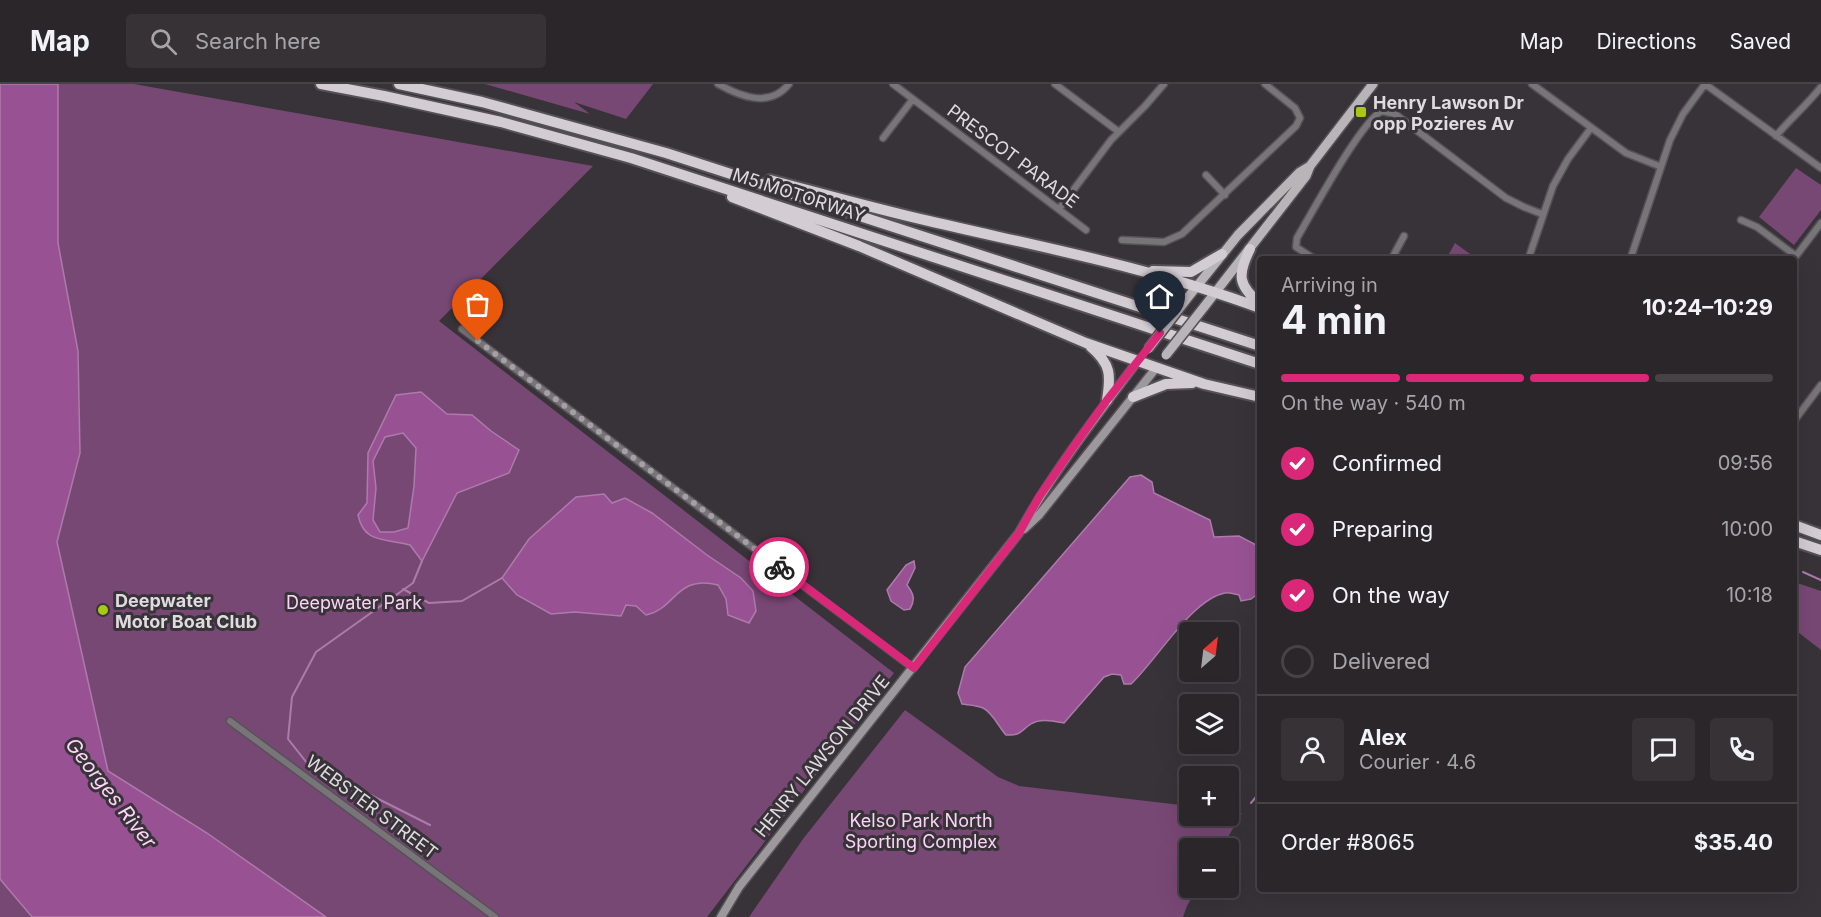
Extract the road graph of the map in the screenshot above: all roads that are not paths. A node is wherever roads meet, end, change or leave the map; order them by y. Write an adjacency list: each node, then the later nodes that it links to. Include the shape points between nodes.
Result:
1 (321, 84): 19 (highway, M5 MOTORWAY, via 491,119)
2 (399, 84): 18 (highway, M5 MOTORWAY, via 493,105)
3 (718, 84): 4 (street, via 767,99 779,95)
4 (789, 84)
5 (893, 84): 13 (street, PRESCOT PARADE)
6 (1056, 84): 15 (street)
7 (1164, 84): 15 (street)
8 (1264, 84): 24 (street, via 1295,108 1300,114 1299,121)
9 (1373, 84): 20 (main road, HENRY LAWSON DRIVE)
10 (1532, 84): 14 (street)
11 (1705, 84): 16 (street); 21 (street, via 1683,114)
12 (1821, 87): 16 (street)
13 (913, 99): 17 (street); 25 (street, PRESCOT PARADE)
14 (1591, 128): 21 (street, via 1626,153); 26 (street, via 1568,159)
15 (1119, 132): 25 (street)
16 (1776, 136): 22 (street)
17 (883, 138)
18 (666, 153): 40 (highway); 47 (highway, M5 MOTORWAY)
19 (631, 158): 46 (highway, via 845,240); 49 (highway, M5 MOTORWAY)
20 (1310, 166): 32 (main road, HENRY LAWSON DRIVE); 33 (main road, HENRY LAWSON DRIVE, via 1260,211)
21 (1659, 166): 37 (street)
22 (1821, 168)
23 (1206, 175): 24 (street)
24 (1226, 195): 31 (street, via 1177,237 1164,242)
25 (1059, 209): 29 (street, PRESCOT PARADE)
26 (1542, 214): 34 (street, via 1506,198 1387,111 1375,116 1359,136 1298,238 1296,247); 36 (street)
27 (1741, 220): 38 (street, via 1757,226)
28 (1821, 223): 39 (street)
29 (1086, 230)
30 (1404, 236): 35 (street)
31 (1122, 240)
32 (1250, 249): 42 (main road, HENRY LAWSON DRIVE); 43 (highway, via 1243,263 1242,283)
33 (1222, 254): 40 (highway, via 1191,272); 41 (main road, HENRY LAWSON DRIVE)
34 (1310, 256)
35 (1393, 256)
36 (1529, 256)
37 (1631, 256)
38 (1793, 256)
39 (1796, 256)
40 (1140, 271): 41 (highway)
41 (1196, 288): 42 (highway); 48 (main road, HENRY LAWSON DRIVE, bridge)
42 (1214, 294): 44 (highway); 50 (main road, HENRY LAWSON DRIVE, bridge)
43 (1257, 303)
44 (1257, 305)
45 (462, 329): 62 (street)
46 (1086, 343): 48 (highway); 55 (highway, via 1109,368)
47 (1257, 345)
48 (1137, 362): 50 (highway); 55 (main road, HENRY LAWSON DRIVE)
49 (1257, 363)
50 (1156, 368): 51 (highway); 53 (main road, HENRY LAWSON DRIVE)
51 (1204, 384): 53 (highway, via 1166,384); 54 (highway)
52 (1821, 385): 56 (street)
53 (1133, 397): 58 (main road, HENRY LAWSON DRIVE, via 1039,515)
54 (1257, 397)
55 (1107, 400): 58 (main road, HENRY LAWSON DRIVE, via 1039,497)
56 (1797, 417)
57 (1797, 526): 59 (highway)
58 (1019, 533): 62 (main road, HENRY LAWSON DRIVE)
59 (1821, 535)
60 (1797, 542): 61 (highway)
61 (1821, 550)
62 (914, 668): 65 (main road, HENRY LAWSON DRIVE, via 746,879)
63 (230, 721): 64 (street, WEBSTER STREET)
64 (495, 917)
65 (721, 917)

